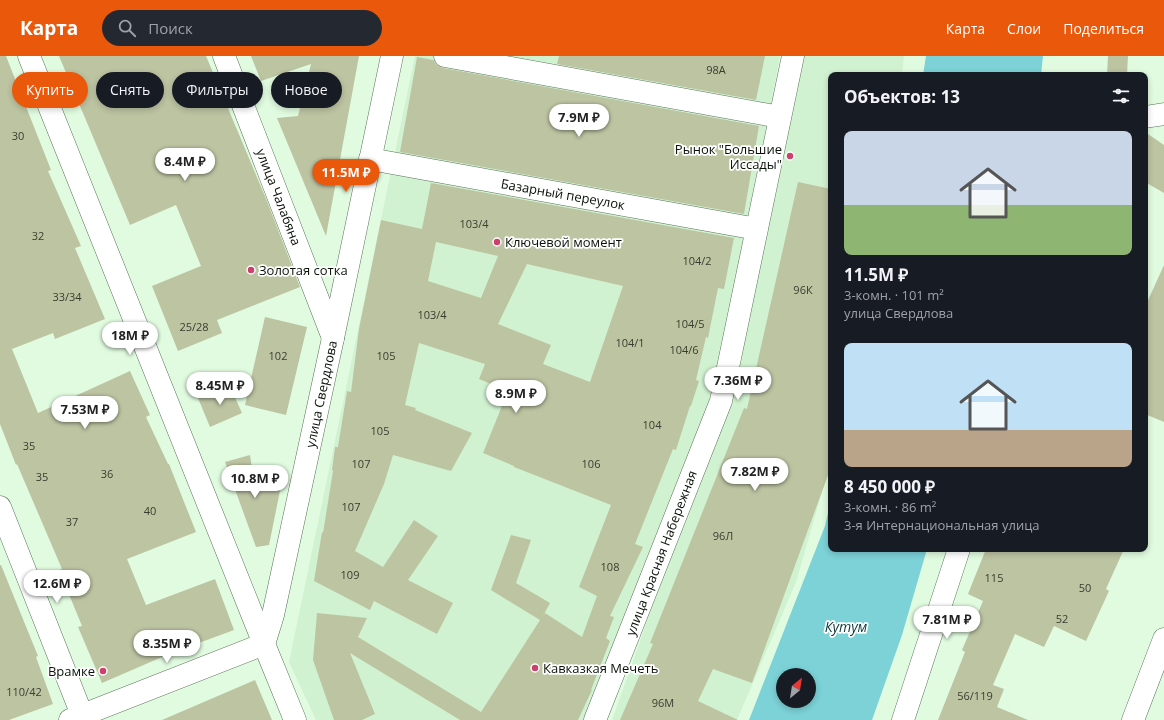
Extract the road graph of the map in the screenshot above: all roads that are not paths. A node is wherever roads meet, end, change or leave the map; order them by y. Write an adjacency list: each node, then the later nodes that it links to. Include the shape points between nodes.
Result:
1 (29, 56): 15 (street)
2 (224, 56): 11 (street, улица Чалабяна)
3 (392, 56): 9 (street, улица Свердлова)
4 (445, 56): 7 (street)
5 (793, 56): 7 (street, улица Красная Набережная)
6 (1164, 114): 8 (street)
7 (780, 117): 10 (street, улица Красная Набережная)
8 (1148, 117)
9 (370, 159): 10 (street, Базарный переулок); 11 (street, улица Свердлова)
10 (756, 229): 18 (street, улица Красная Набережная, via 720,401)
11 (333, 338): 15 (street, улица Свердлова, via 273,615)
12 (0, 507): 16 (street)
13 (958, 552): 19 (street)
14 (1164, 639): 20 (street)
15 (264, 644): 16 (street); 17 (street)
16 (76, 717)
17 (295, 720)
18 (595, 720)
19 (902, 720)
20 (1133, 720)

